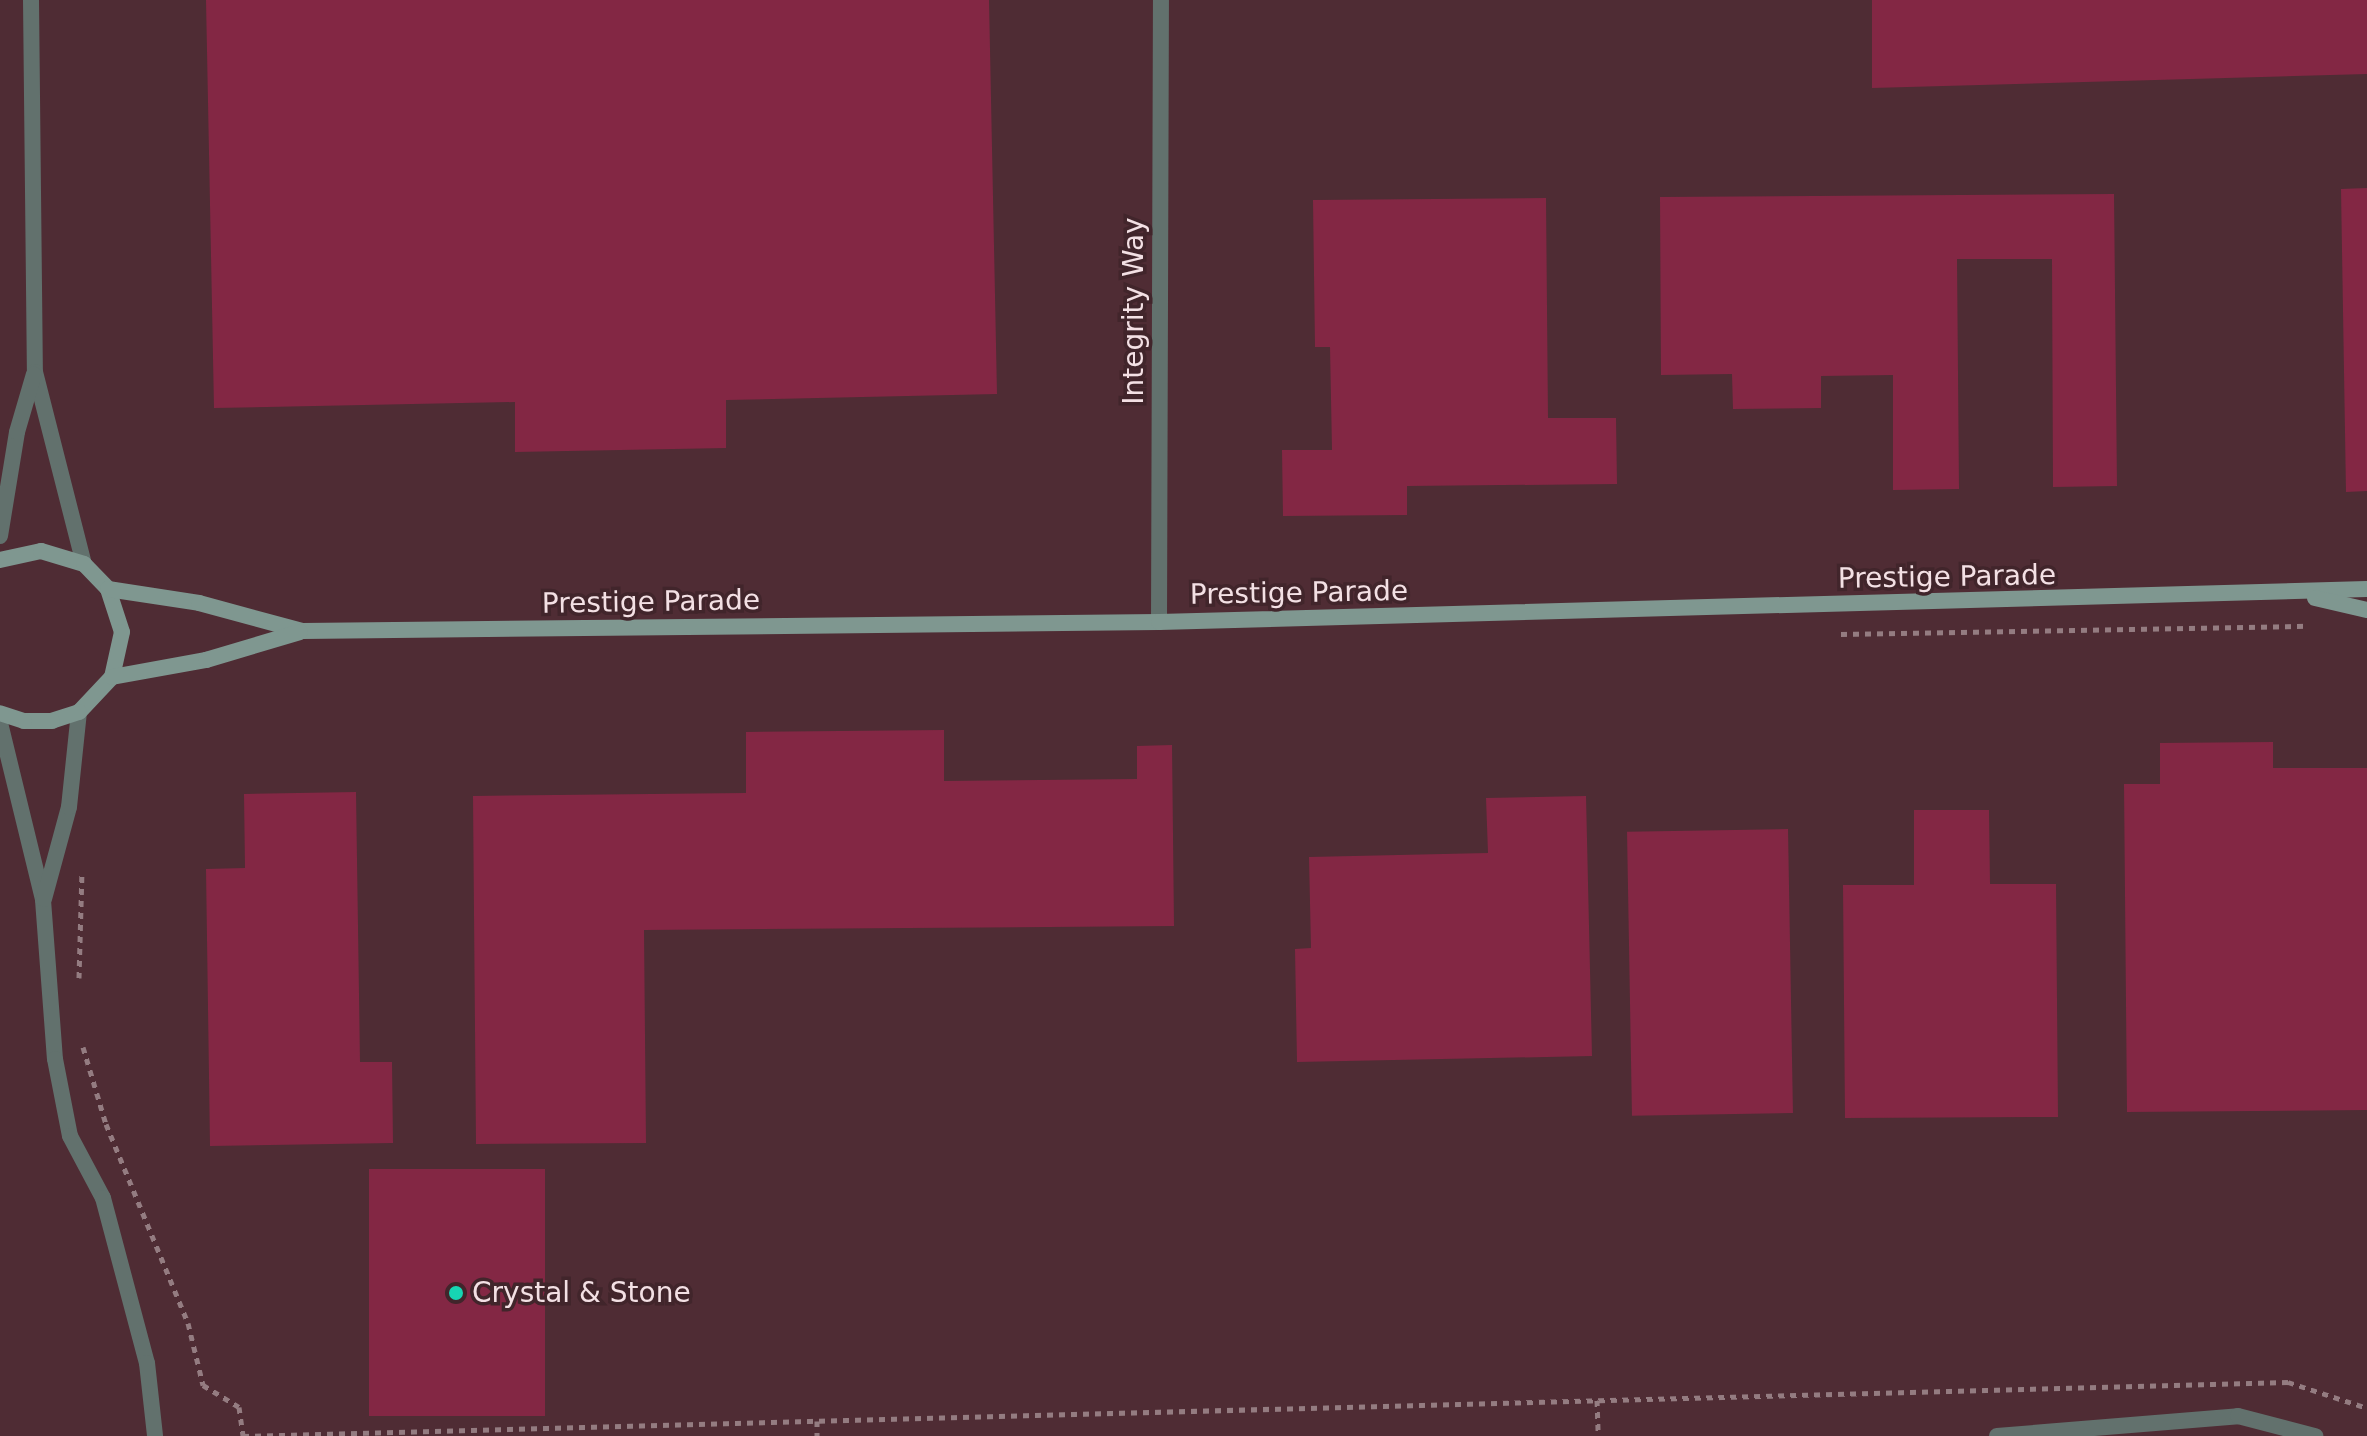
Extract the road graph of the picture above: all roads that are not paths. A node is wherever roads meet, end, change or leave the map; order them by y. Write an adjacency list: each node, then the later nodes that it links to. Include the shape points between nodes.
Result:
1 (31, 0): 3 (street)
2 (1161, 0): 11 (street, Integrity Way)
3 (35, 372): 4 (street, via 17,432); 6 (street)
4 (0, 536)
5 (0, 560): 6 (street, via 41,551)
6 (84, 564): 7 (street)
7 (108, 589): 12 (street, Prestige Parade, via 199,603); 13 (street, via 122,632)
8 (2367, 589): 9 (street, Prestige Parade)
9 (2298, 594): 10 (street, Prestige Parade); 11 (street, Prestige Parade)
10 (2367, 610)
11 (1159, 622): 12 (street, Prestige Parade)
12 (302, 631): 13 (street, Prestige Parade, via 206,660)
13 (112, 677): 14 (street)
14 (79, 712): 15 (street, via 52,721 24,721); 17 (street, via 69,807)
15 (0, 713)
16 (0, 723): 17 (street)
17 (43, 900): 18 (street, via 55,1059 70,1136 103,1198 147,1363)
18 (155, 1436)
19 (1997, 1436): 20 (street, via 2238,1416)
20 (2315, 1436)

